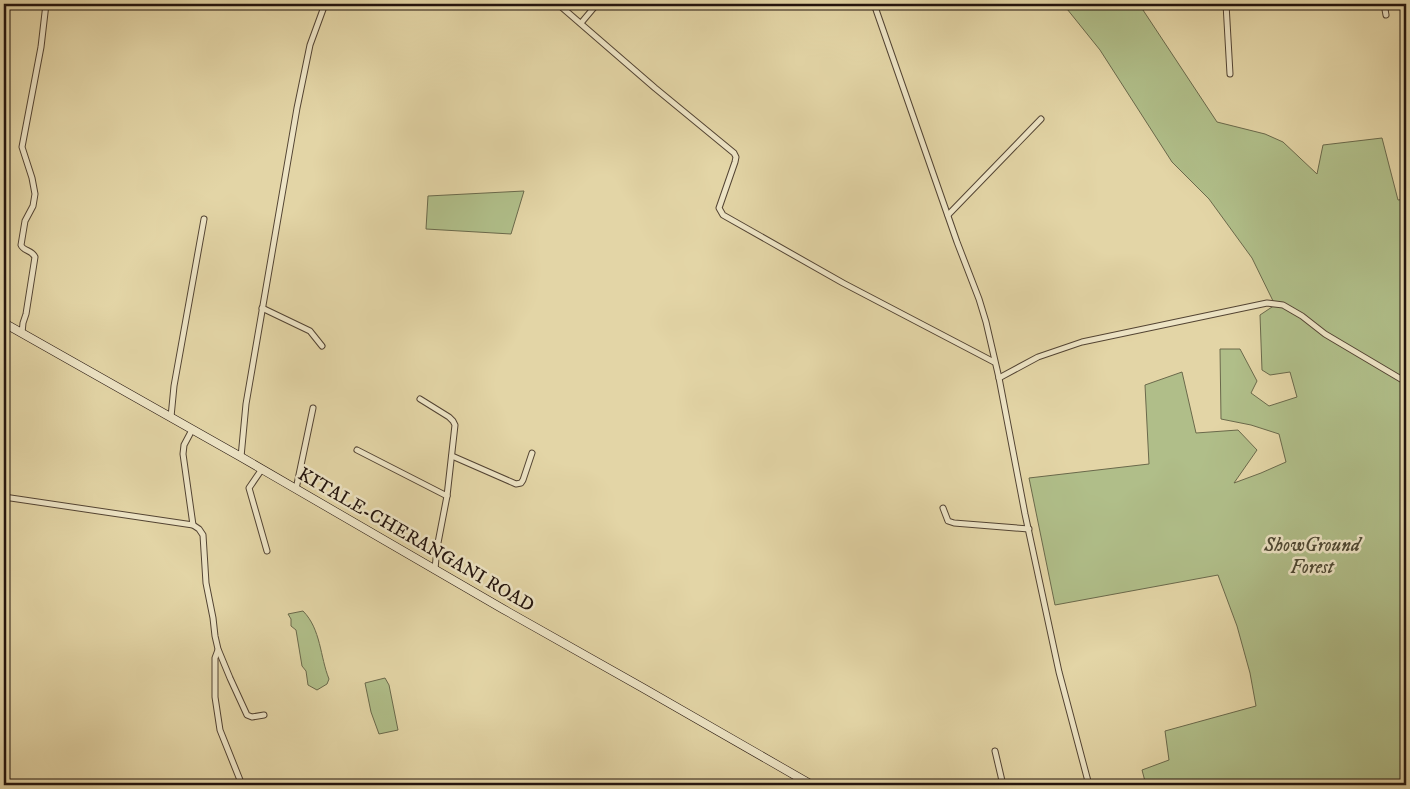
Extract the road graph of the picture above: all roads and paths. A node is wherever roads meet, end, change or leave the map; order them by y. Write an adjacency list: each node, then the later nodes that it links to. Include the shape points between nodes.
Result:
1 (46, 4): 16 (street, via 22,147 35,194 21,245 35,256)
2 (325, 4): 14 (street, via 310,45)
3 (558, 4): 9 (street)
4 (597, 4): 9 (street)
5 (874, 4): 12 (street)
6 (1226, 4): 10 (street)
7 (1384, 4): 8 (street)
8 (1386, 15)
9 (581, 23): 18 (street, via 734,153 735,162 719,208 723,215 843,283)
10 (1230, 74)
11 (1041, 119): 12 (street)
12 (948, 215): 18 (street, via 980,299)
13 (204, 219): 23 (street)
14 (262, 308): 17 (street, via 310,331); 28 (street, via 246,404)
15 (4, 323): 16 (main road, KITALE-CHERANGANI ROAD)
16 (22, 333): 23 (main road, KITALE-CHERANGANI ROAD)
17 (322, 346)
18 (994, 362): 19 (street)
19 (999, 378): 20 (street, via 1038,357 1082,342 1267,302 1283,305); 35 (street)
20 (1406, 382)
21 (420, 399): 27 (street, via 454,423)
22 (312, 408): 30 (street)
23 (171, 417): 24 (main road, KITALE-CHERANGANI ROAD)
24 (192, 430): 28 (main road, KITALE-CHERANGANI ROAD); 34 (street, via 183,454)
25 (357, 450): 31 (street)
26 (532, 453): 27 (street, via 523,480 516,484)
27 (452, 456): 31 (street)
28 (242, 457): 29 (main road, KITALE-CHERANGANI ROAD)
29 (262, 469): 30 (main road, KITALE-CHERANGANI ROAD); 36 (street, via 249,488)
30 (296, 489): 37 (main road, KITALE-CHERANGANI ROAD)
31 (446, 496): 37 (street)
32 (4, 497): 34 (street)
33 (943, 508): 35 (street, via 948,521 954,523)
34 (193, 525): 38 (street, via 203,535 206,583)
35 (1029, 529): 44 (street, via 1059,672)
36 (267, 550)
37 (435, 570): 42 (main road, KITALE-CHERANGANI ROAD)
38 (218, 649): 39 (street, via 247,715); 41 (street, via 215,698 220,730)
39 (264, 715)
40 (995, 750): 43 (street)
41 (242, 785)
42 (812, 785)
43 (1003, 785)
44 (1090, 785)

